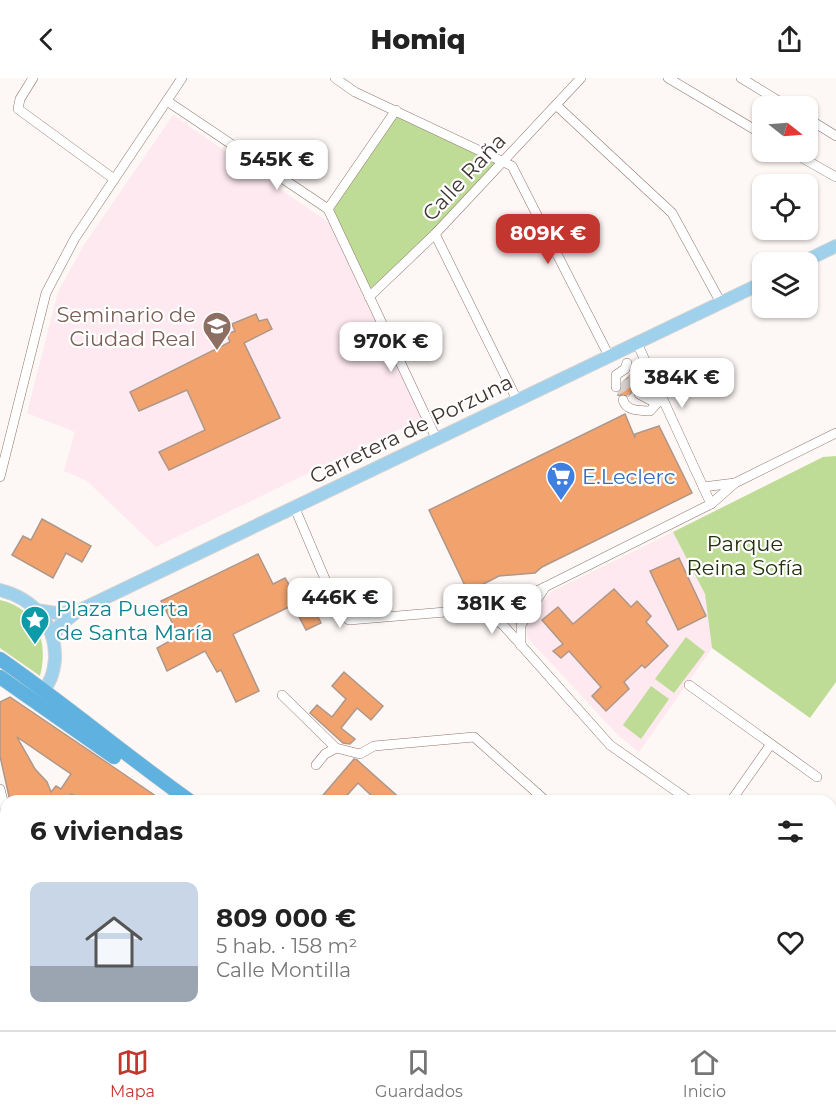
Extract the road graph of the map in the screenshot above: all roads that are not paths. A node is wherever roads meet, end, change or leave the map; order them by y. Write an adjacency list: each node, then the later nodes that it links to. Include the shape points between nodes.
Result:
1 (33, 78): 17 (street, via 18,109)
2 (183, 78): 8 (street)
3 (335, 78): 10 (street, via 355,92)
4 (581, 78): 9 (street, Calle Raña)
5 (668, 78): 12 (street)
6 (741, 78): 7 (street)
7 (771, 96)
8 (167, 101): 17 (street); 18 (street)
9 (556, 105): 14 (street, Calle Raña); 24 (street, via 672,213)
10 (396, 110): 14 (street); 18 (street)
11 (818, 125): 13 (street)
12 (752, 128)
13 (836, 136)
14 (504, 160): 19 (street, Calle Raña); 26 (street, via 512,166)
15 (810, 162): 16 (street)
16 (836, 177)
17 (114, 179): 32 (street, via 75,238 46,293)
18 (328, 209): 23 (street)
19 (435, 234): 23 (street, Calle Raña); 29 (street)
20 (836, 246): 21 (main road)
21 (818, 255)
22 (752, 288): 24 (main road, Carretera de Porzuna)
23 (369, 297): 31 (street)
24 (721, 303): 25 (main road, Carretera de Porzuna)
25 (637, 343): 26 (main road, Carretera de Porzuna); 28 (street)
26 (615, 353): 27 (street); 29 (main road, Carretera de Porzuna)
27 (623, 377)
28 (661, 398): 28 (street, via 655,402 632,394 627,407 655,409); 34 (street)
29 (517, 400): 31 (main road, Carretera de Porzuna)
30 (836, 433): 33 (street)
31 (436, 438): 36 (main road, Carretera de Porzuna)
32 (0, 477)
33 (735, 483): 34 (street); 35 (street)
34 (703, 487): 35 (street)
35 (711, 504): 37 (street)
36 (294, 506): 40 (street, via 339,612 350,620); 41 (main road, Carretera de Porzuna)
37 (545, 586): 40 (street, via 506,606); 43 (street, via 521,625)
38 (0, 590): 39 (main road, via 22,598)
39 (36, 610): 41 (main road); 42 (main road, via 45,619)
40 (470, 610): 43 (street, via 485,613 503,625)
41 (78, 611): 42 (main road, via 59,626)
42 (53, 638): 46 (main road)
43 (521, 646): 59 (street, via 610,745)
44 (0, 659): 49 (highway)
45 (0, 671): 49 (main road, via 33,692)
46 (53, 671): 49 (main road); 51 (main road)
47 (0, 677): 56 (highway)
48 (689, 685): 52 (street)
49 (44, 689): 51 (highway)
50 (282, 695): 53 (street)
51 (60, 703): 57 (highway)
52 (771, 744): 55 (street); 60 (street)
53 (336, 748): 54 (street); 58 (street, via 360,754 374,746 474,737)
54 (315, 765)
55 (817, 777)
56 (166, 795)
57 (182, 795)
58 (539, 795)
59 (681, 795)
60 (735, 795)

